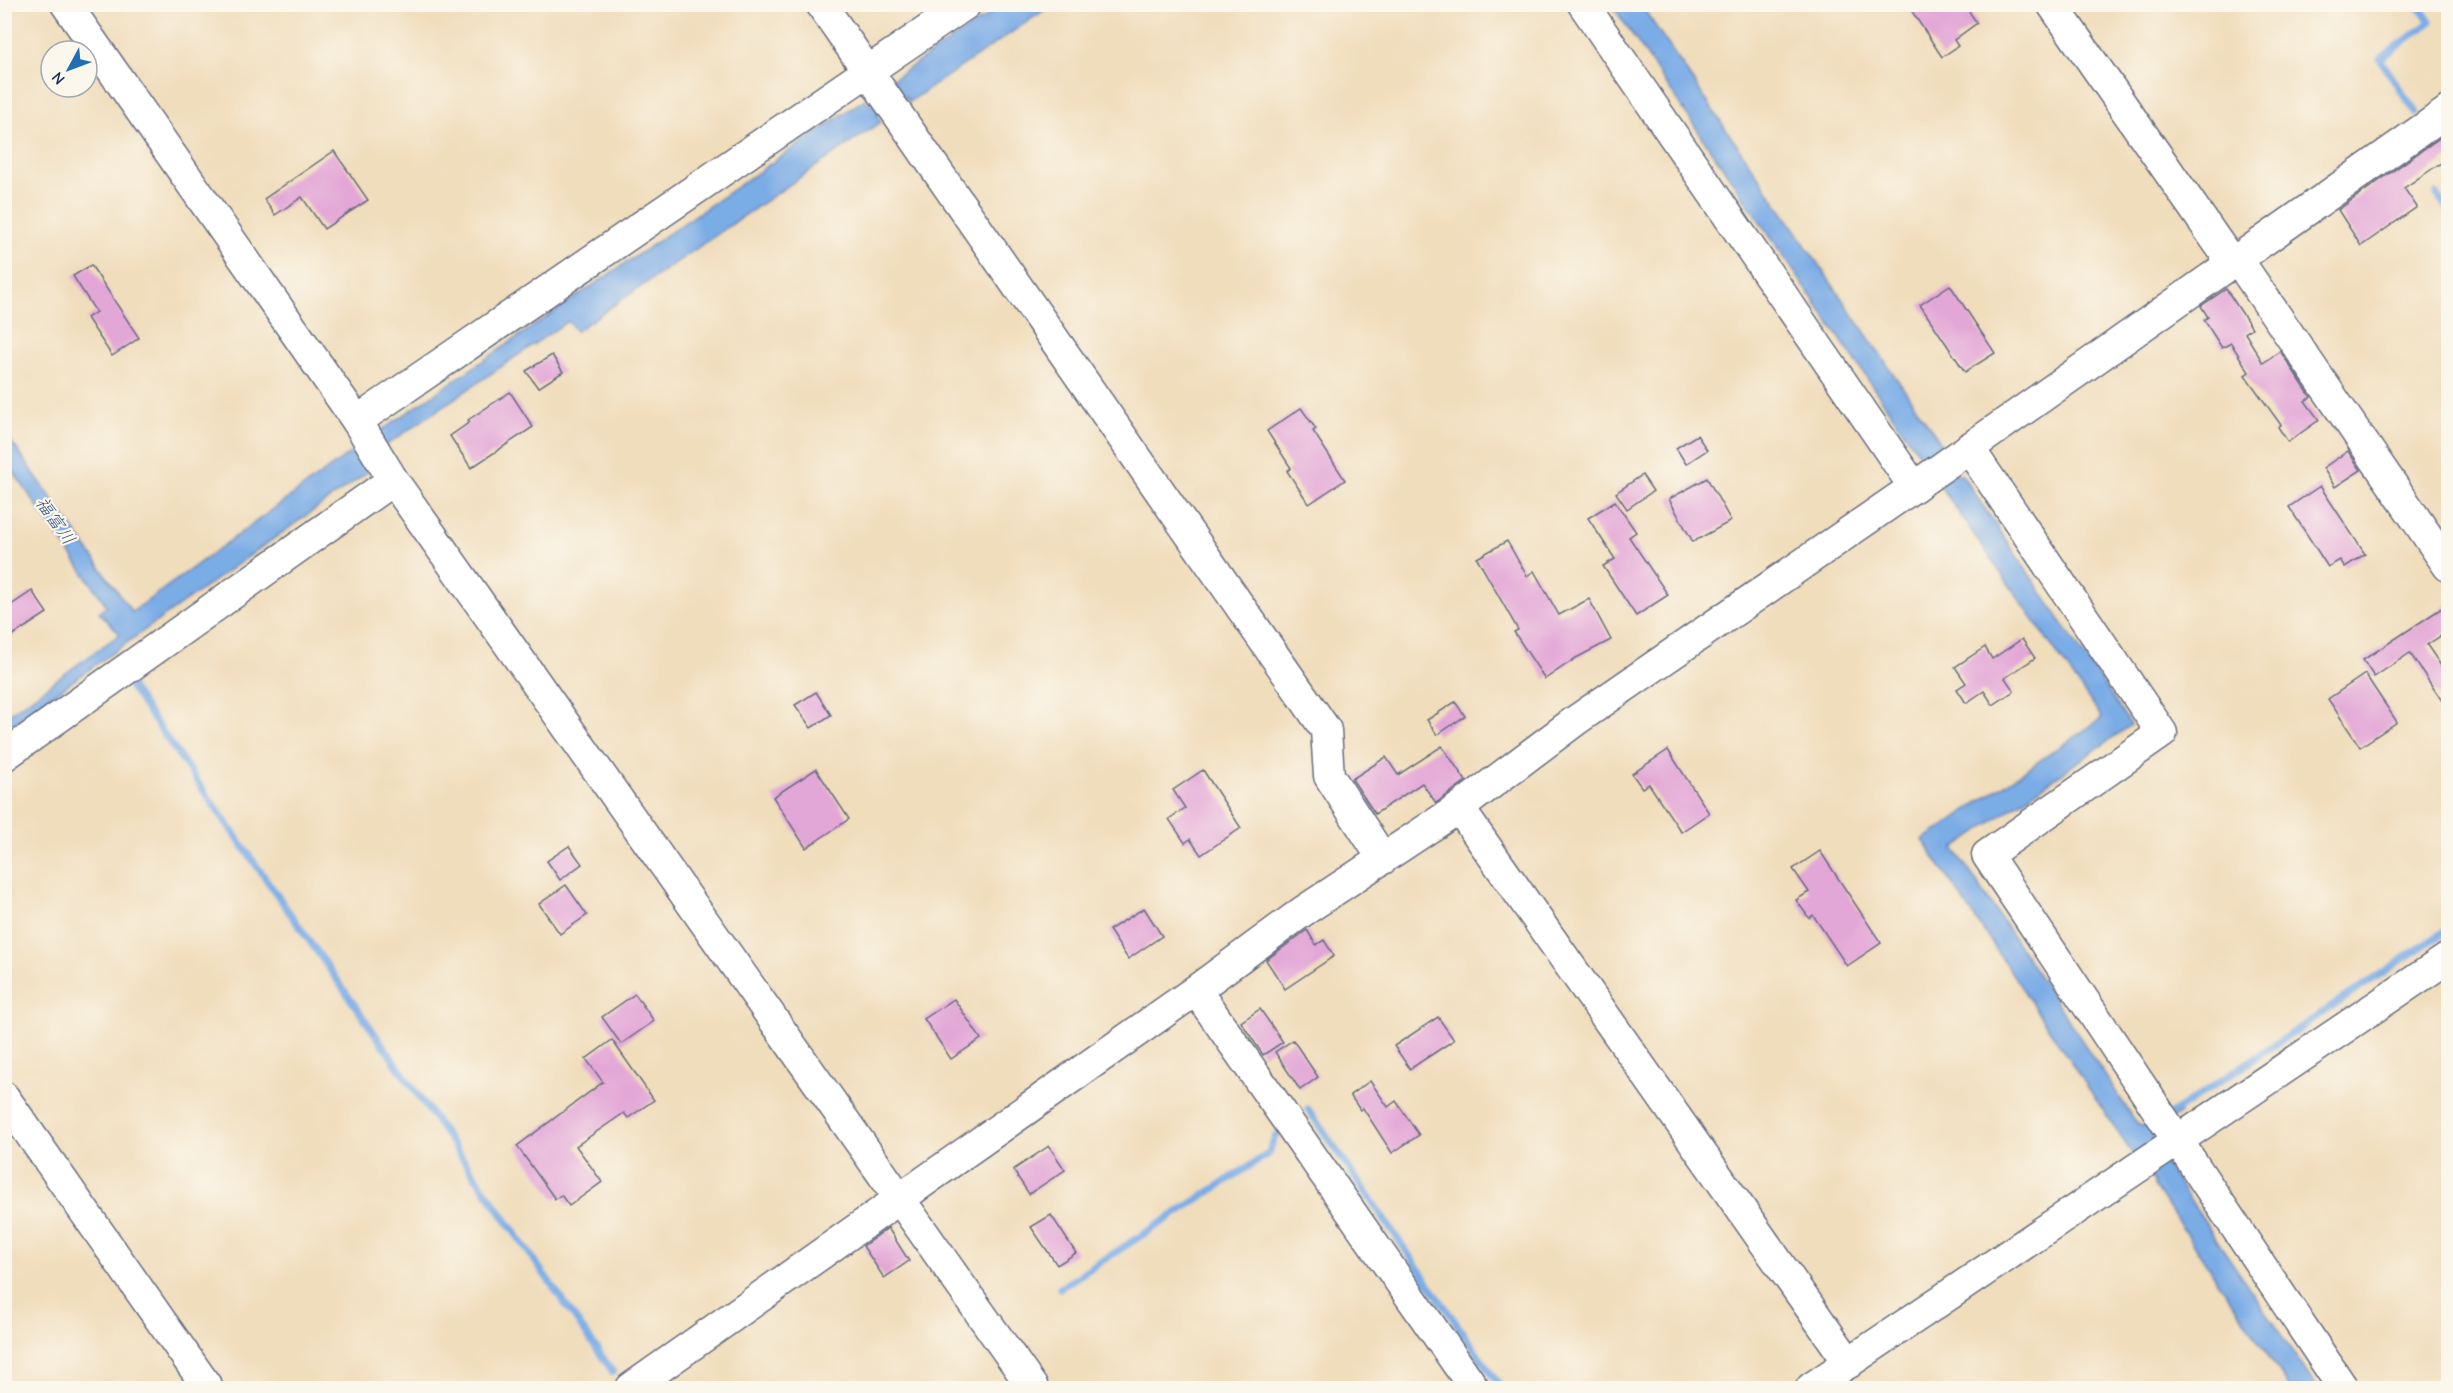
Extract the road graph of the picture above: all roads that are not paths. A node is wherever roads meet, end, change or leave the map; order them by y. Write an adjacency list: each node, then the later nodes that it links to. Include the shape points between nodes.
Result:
1 (66, 4): 9 (street)
2 (821, 4): 6 (street)
3 (966, 4): 6 (street)
4 (1583, 4): 10 (street)
5 (2052, 4): 8 (street)
6 (881, 92): 9 (street); 14 (street, via 1326,730 1329,776)
7 (2448, 111): 8 (street)
8 (2232, 263): 10 (street); 11 (street, via 2245,270)
9 (375, 450): 12 (street); 19 (street)
10 (1942, 467): 13 (street, via 1575,721); 18 (street, via 2162,733 1987,855)
11 (2448, 566)
12 (4, 756)
13 (1459, 808): 14 (street); 20 (street)
14 (1383, 859): 16 (street, via 1302,912)
15 (2448, 958): 18 (street)
16 (1196, 990): 19 (street); 24 (street)
17 (4, 1097): 21 (street)
18 (2167, 1133): 20 (street, via 2135,1172); 26 (street)
19 (900, 1198): 22 (street); 23 (street)
20 (1849, 1363): 25 (street)
21 (208, 1389)
22 (631, 1389)
23 (1033, 1389)
24 (1474, 1389)
25 (1811, 1389)
26 (2343, 1389)

